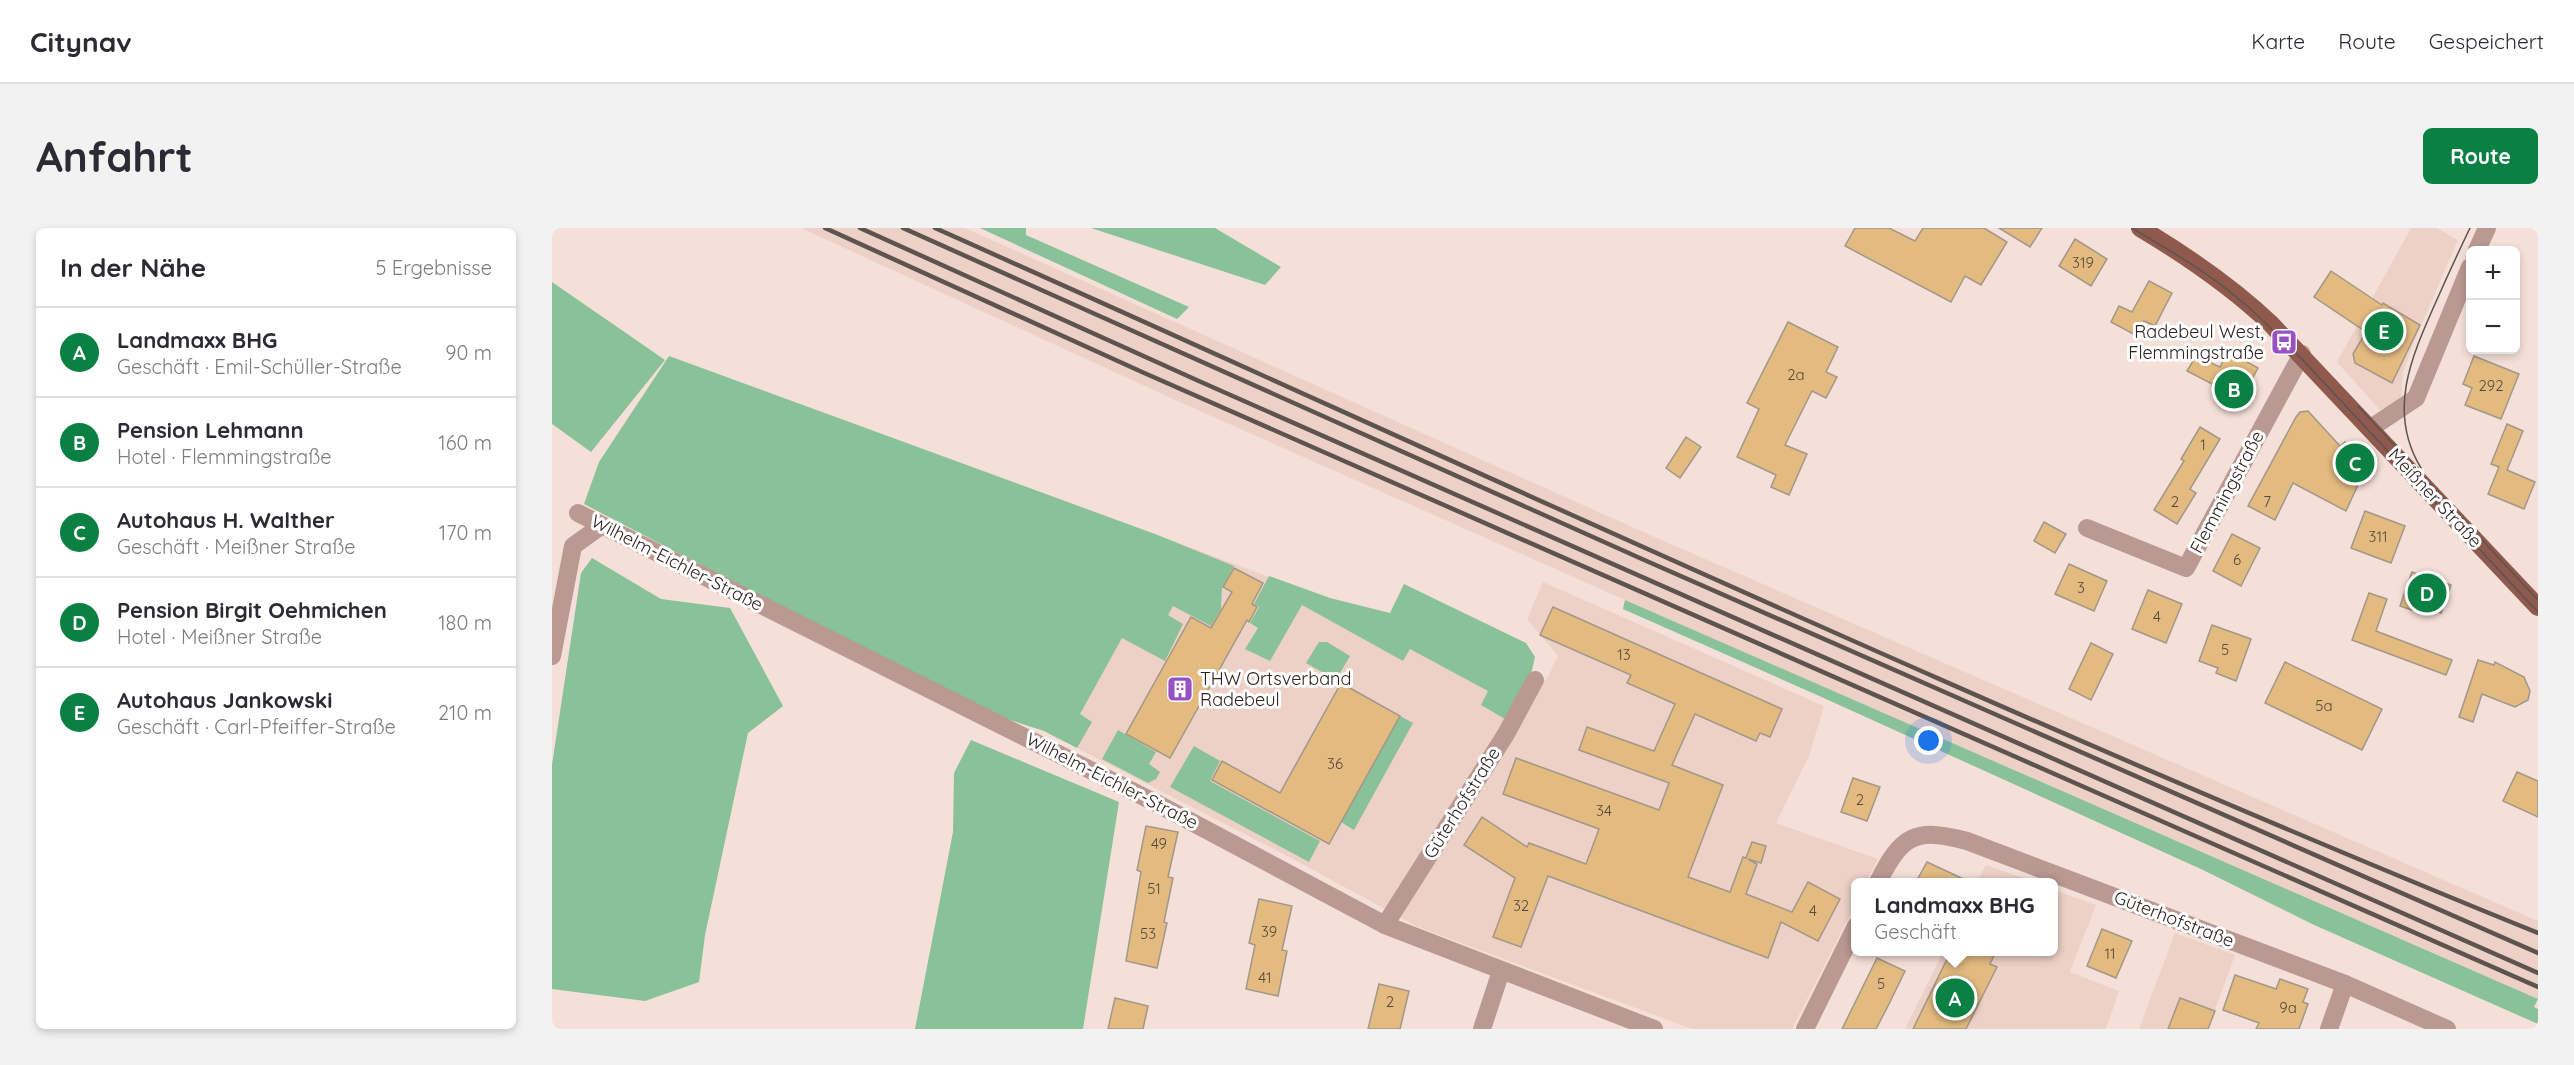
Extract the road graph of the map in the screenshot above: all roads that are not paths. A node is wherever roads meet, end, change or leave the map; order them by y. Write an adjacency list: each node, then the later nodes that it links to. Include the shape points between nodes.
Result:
1 (2140, 228): 5 (main road, Meißner Straße, via 2240,295)
2 (2487, 228): 3 (street)
3 (2479, 246)
4 (2466, 277): 6 (street, via 2416,398)
5 (2302, 354): 6 (main road, Meißner Straße); 9 (street, Flemmingstraße, via 2186,568)
6 (2371, 429): 10 (main road, Meißner Straße)
7 (578, 513): 8 (street, Wilhelm-Eichler-Straße)
8 (601, 526): 11 (street, via 573,546); 14 (street, Wilhelm-Eichler-Straße, via 1156,803)
9 (2087, 528)
10 (2538, 607)
11 (552, 656)
12 (1535, 680): 14 (street, Güterhofstraße, via 1506,734)
13 (1880, 878): 17 (street, Güterhofstraße, via 1898,848 1922,834 1935,833 1967,841)
14 (1385, 925): 16 (street, Wilhelm-Eichler-Straße)
15 (1851, 936): 20 (street)
16 (1501, 971): 18 (street); 19 (street, Wilhelm-Eichler-Straße)
17 (2345, 984): 21 (street); 22 (street, Güterhofstraße)
18 (1482, 1029)
19 (1654, 1029)
20 (1805, 1029)
21 (2329, 1029)
22 (2448, 1029)

